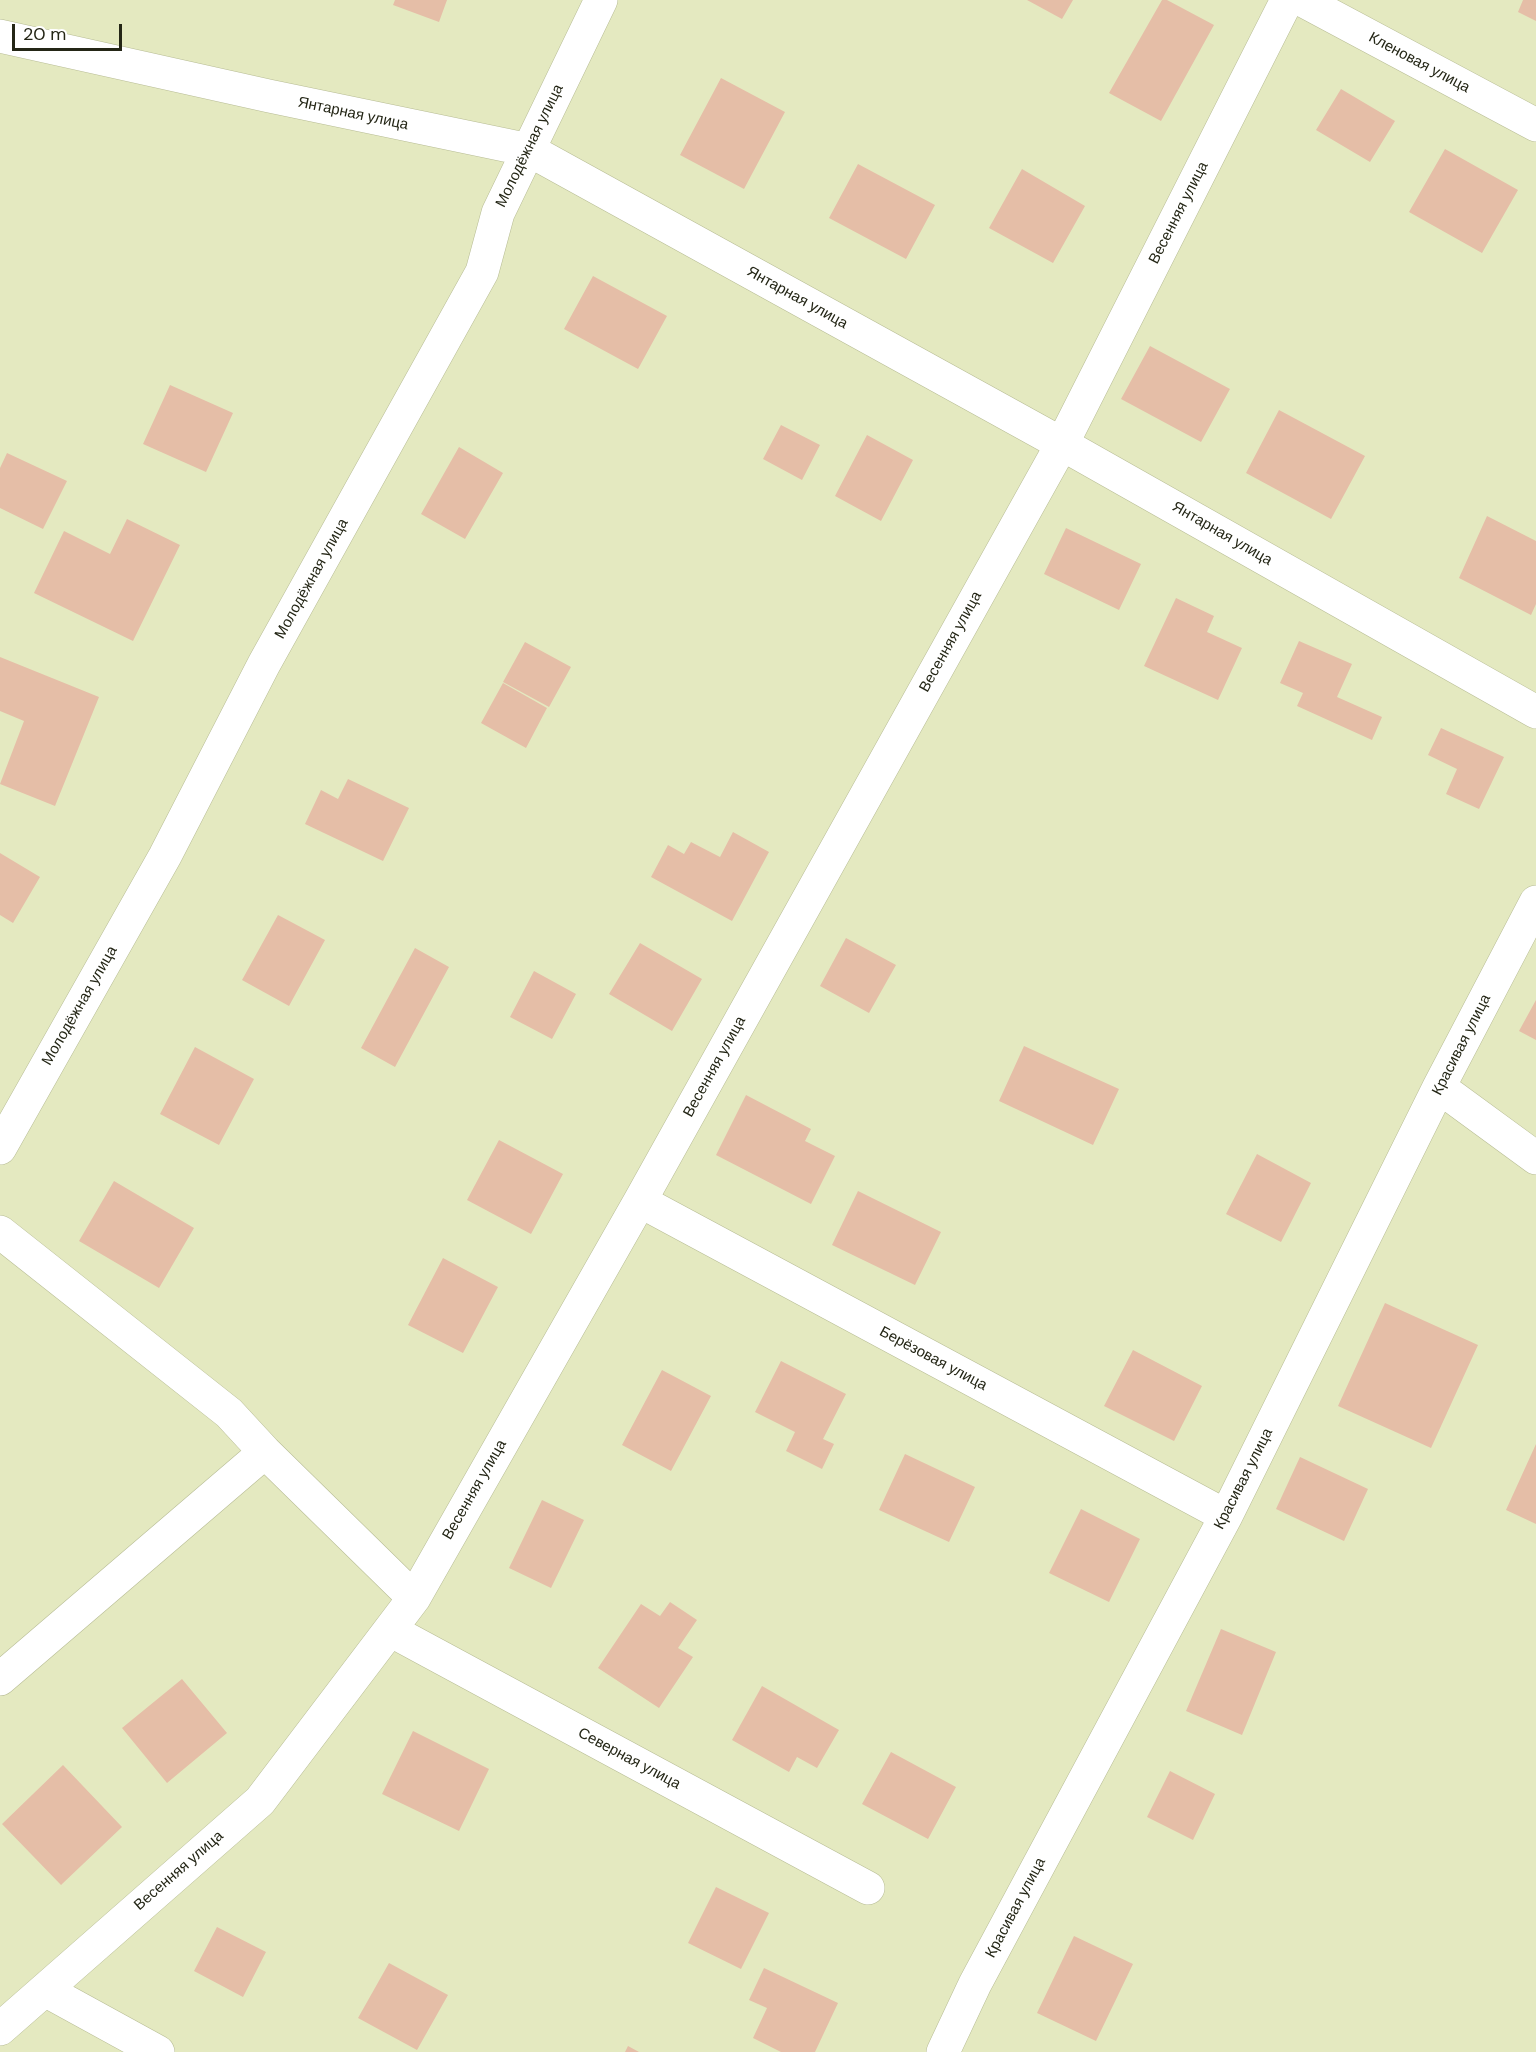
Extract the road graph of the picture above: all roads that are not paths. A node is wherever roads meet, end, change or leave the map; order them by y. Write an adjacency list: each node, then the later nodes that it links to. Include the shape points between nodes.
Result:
1 (601, 0): 6 (street, Молодёжная улица)
2 (1287, 0): 7 (street, Весенняя улица)
3 (1302, 0): 5 (street, Кленовая улица)
4 (0, 36): 6 (street, Янтарная улица)
5 (1536, 125)
6 (529, 150): 7 (street, Янтарная улица); 11 (street, Молодёжная улица, via 498,213 482,272 264,664 165,856)
7 (1062, 444): 8 (street, Янтарная улица); 13 (street, Весенняя улица)
8 (1536, 712)
9 (1536, 902): 10 (street, Красивая улица)
10 (1440, 1087): 12 (street); 16 (street, Красивая улица)
11 (0, 1148)
12 (1536, 1158)
13 (639, 1201): 16 (street, Берёзовая улица); 17 (street, Весенняя улица)
14 (0, 1232): 15 (street, via 229,1413)
15 (265, 1452): 17 (street); 19 (street)
16 (1226, 1516): 24 (street, Красивая улица, via 975,1984)
17 (414, 1598): 18 (street, Весенняя улица)
18 (390, 1630): 20 (street, Северная улица); 21 (street, Весенняя улица, via 260,1801)
19 (0, 1679)
20 (868, 1888)
21 (45, 1990): 22 (street, Весенняя улица); 23 (street)
22 (0, 2029)
23 (158, 2052)
24 (943, 2052)

